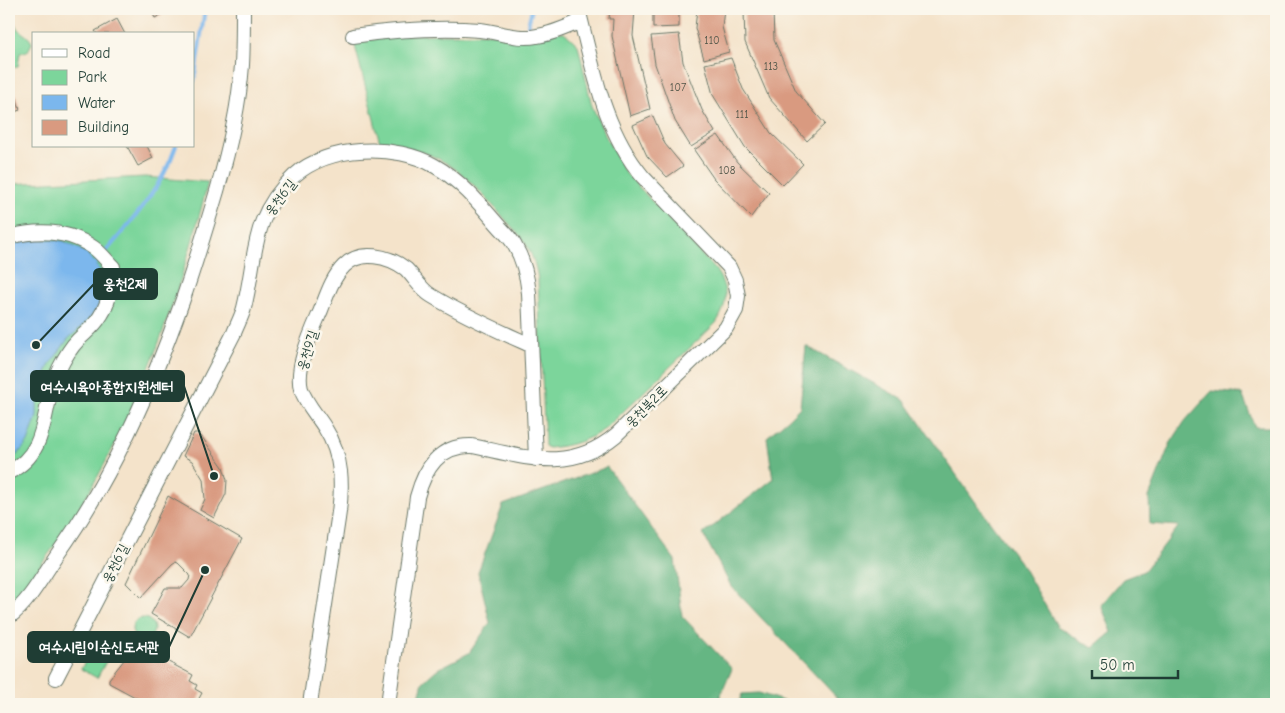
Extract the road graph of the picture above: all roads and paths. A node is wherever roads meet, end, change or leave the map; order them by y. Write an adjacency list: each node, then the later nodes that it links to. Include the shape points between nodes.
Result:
1 (243, 9): 8 (street, via 242,66 230,144 196,262 167,342 129,431 77,527 35,590)
2 (580, 15): 3 (street, via 538,36 481,30 424,30); 6 (street, 웅천북2로, via 602,101 621,145 643,177 730,267 738,296 736,310 726,328 610,441 571,458)
3 (353, 36)
4 (9, 237): 7 (street, via 38,231 57,233 95,249 113,267 109,295 101,316 72,346 58,370 42,436 35,450)
5 (530, 345): 6 (street, 웅천6길); 9 (street, 웅천6길, via 526,273 514,244 448,174 418,159 378,151 355,151 316,162 295,176 268,208 261,223 243,310 234,333); 10 (street, 웅천9길, via 431,296 406,270 385,258 363,257 349,262 334,279 300,368 301,389 332,439 341,474 338,519)
6 (536, 459): 11 (street, 웅천북2로, via 463,446 445,452 429,467 417,497)
7 (9, 472)
8 (9, 617)
9 (56, 678)
10 (310, 704)
11 (388, 704)

